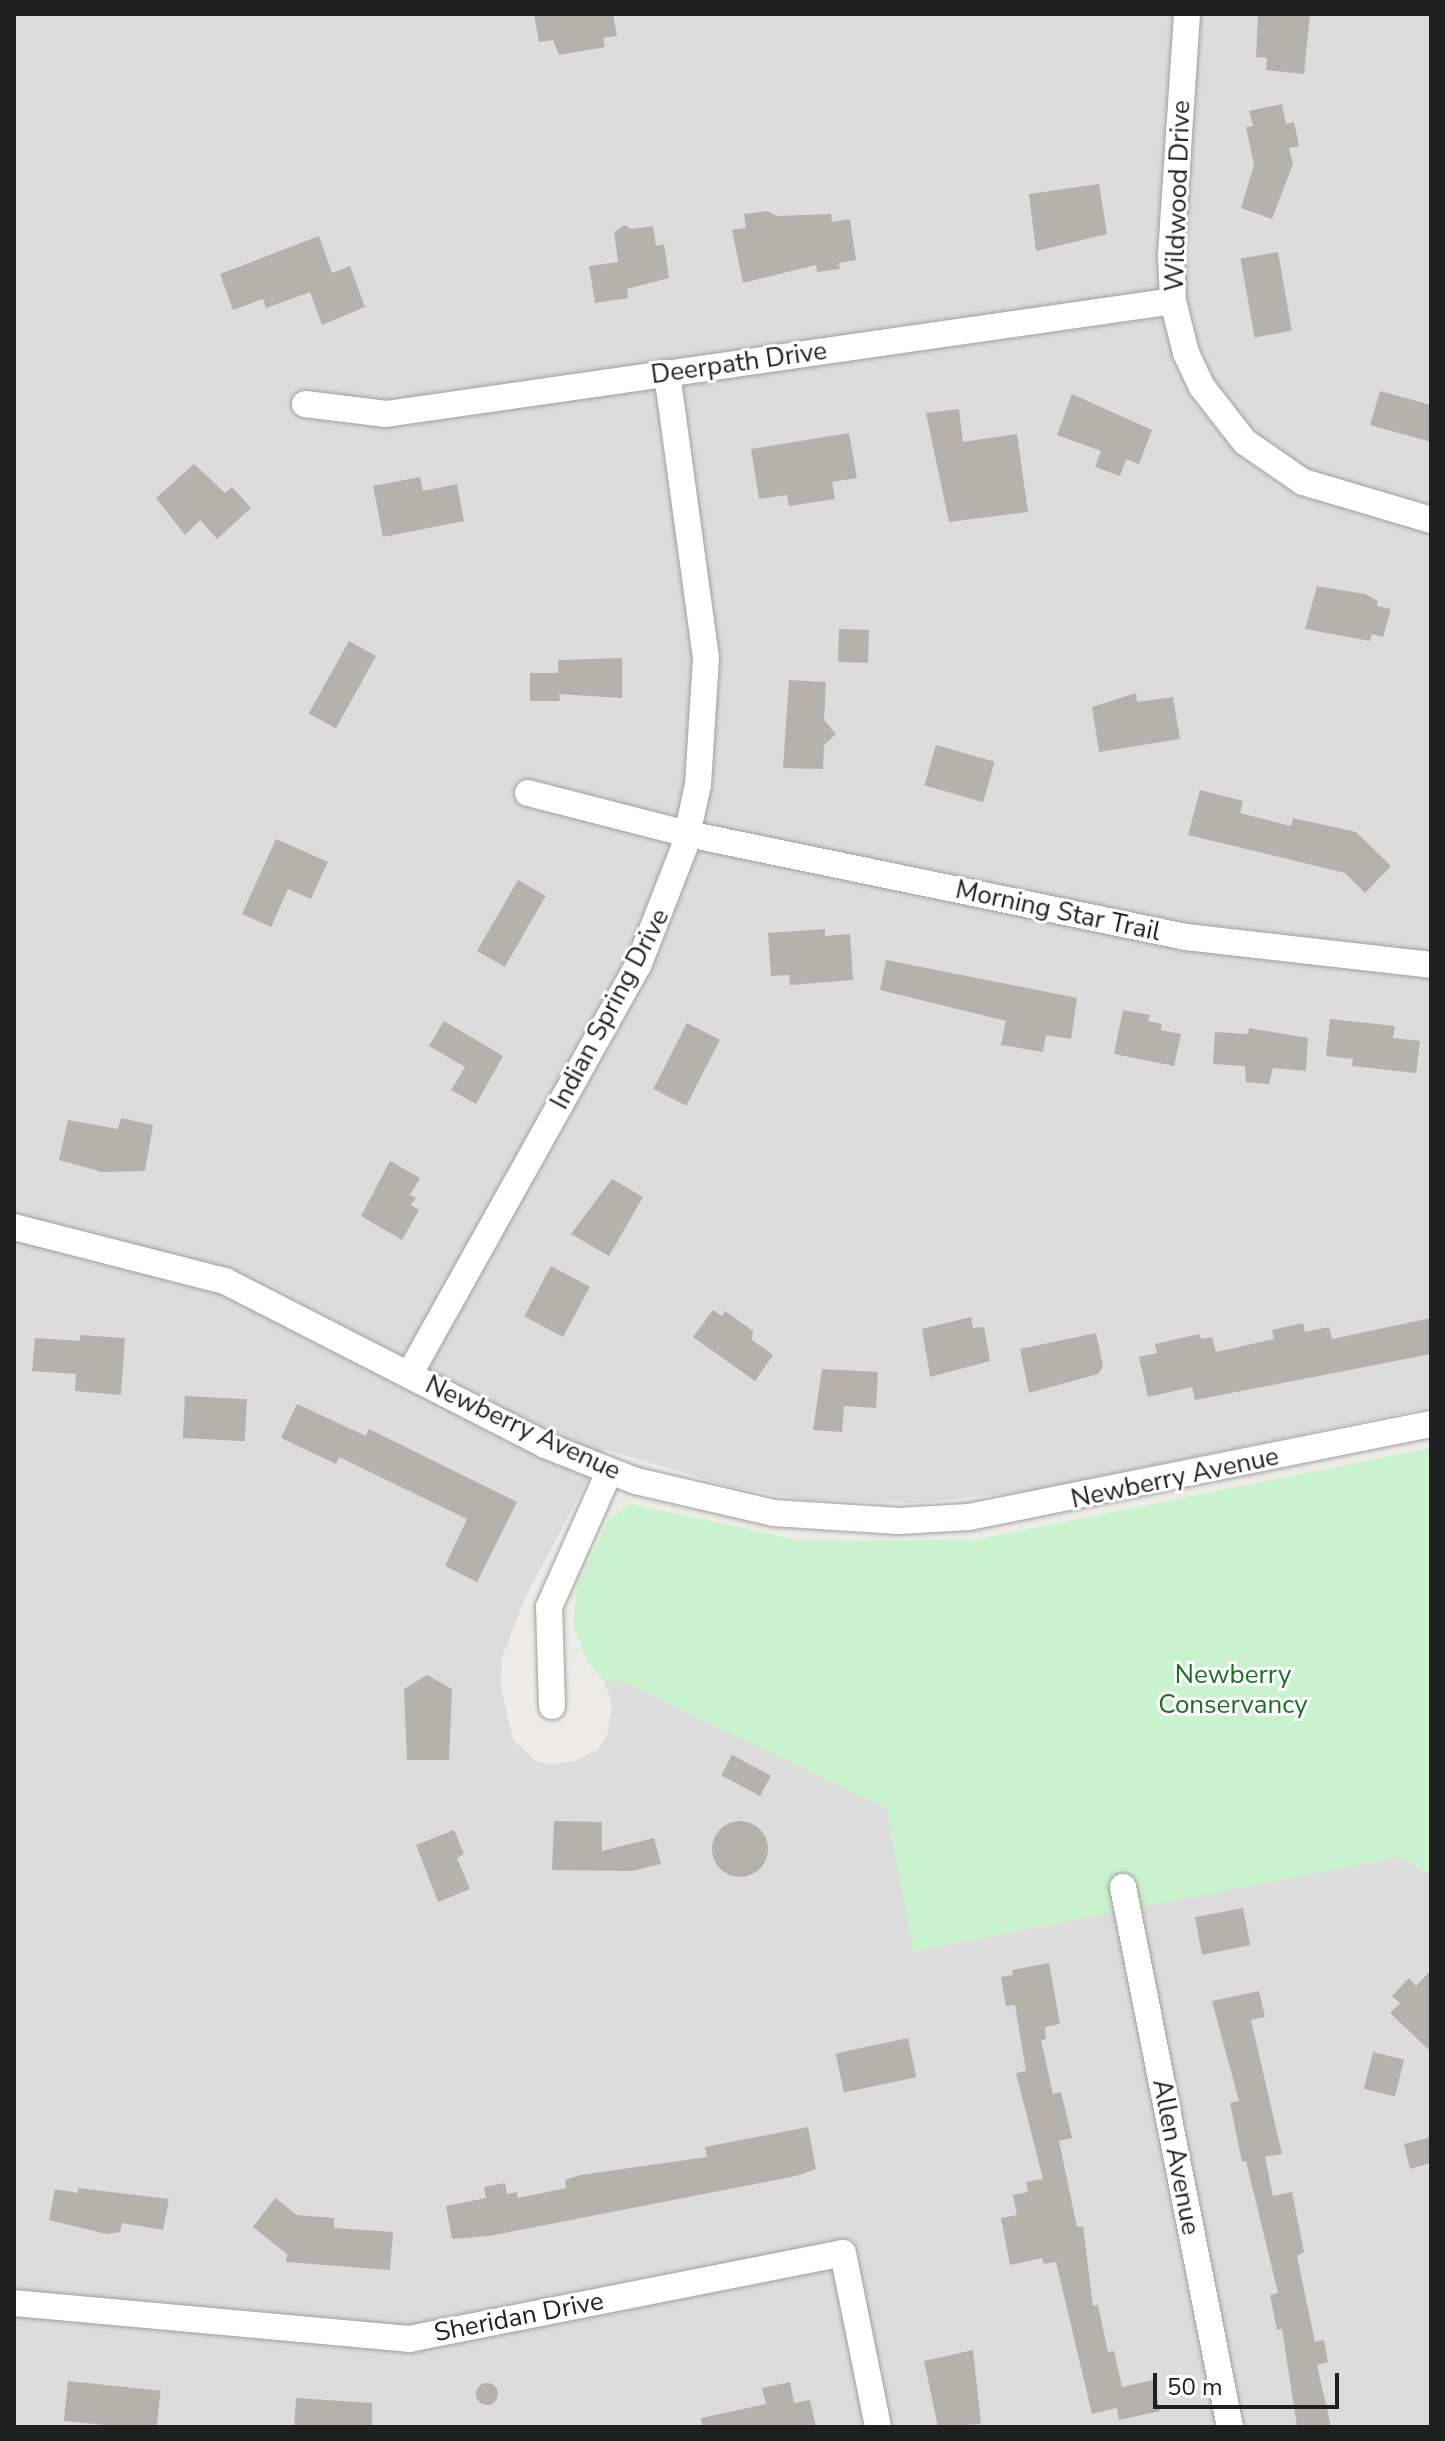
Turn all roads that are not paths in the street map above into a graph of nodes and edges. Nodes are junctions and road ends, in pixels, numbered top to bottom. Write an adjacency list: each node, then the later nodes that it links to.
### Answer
1 (1187, 14): 2 (street, Wildwood Drive)
2 (1173, 301): 3 (street, Deerpath Drive); 5 (street, Wildwood Drive)
3 (667, 373): 4 (street, Deerpath Drive); 7 (street, Indian Spring Drive)
4 (305, 404)
5 (1431, 520)
6 (528, 793): 7 (street, Morning Star Trail)
7 (688, 834): 8 (street, Morning Star Trail); 10 (street, Indian Spring Drive)
8 (1431, 965)
9 (14, 1227): 10 (street, Newberry Avenue)
10 (409, 1375): 12 (street, Newberry Avenue)
11 (1431, 1424): 12 (street, Newberry Avenue)
12 (609, 1472): 13 (street)
13 (552, 1706)
14 (1123, 1887): 17 (street, Allen Avenue)
15 (14, 2303): 16 (street, Sheridan Drive)
16 (878, 2427)
17 (1230, 2427)

